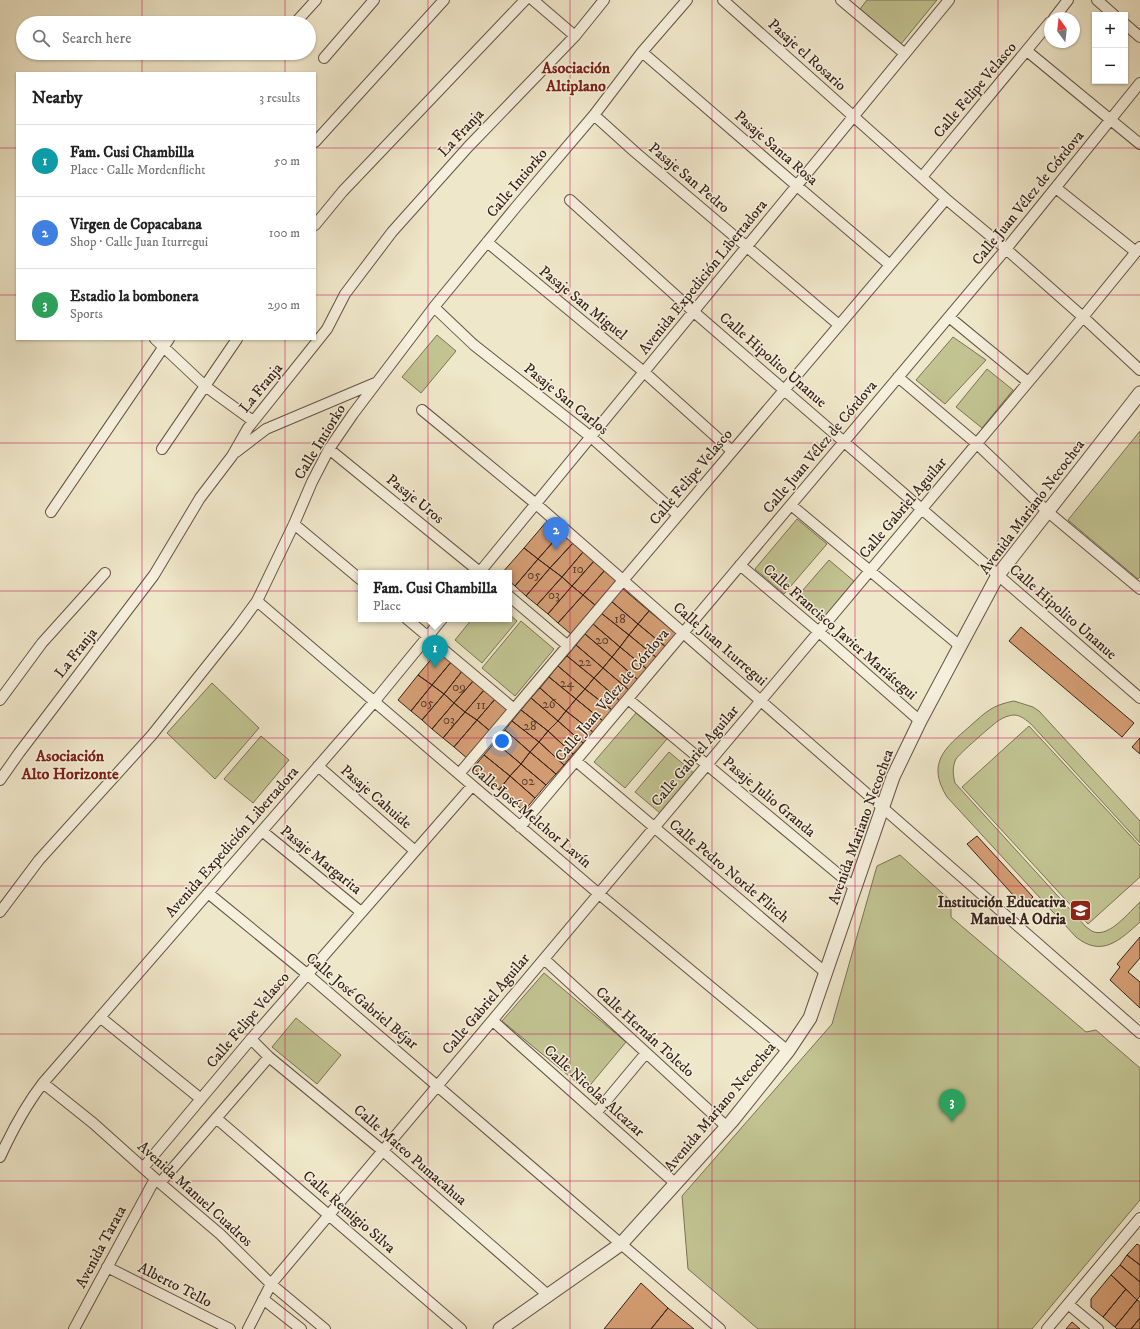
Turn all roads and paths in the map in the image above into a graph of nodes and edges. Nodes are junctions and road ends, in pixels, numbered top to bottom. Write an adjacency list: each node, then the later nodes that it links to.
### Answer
1 (316, 0): 17 (street)
2 (374, 0): 25 (street)
3 (444, 0): 30 (street)
4 (525, 0): 37 (street)
5 (533, 0): 20 (street)
6 (604, 0): 20 (street, La Franja)
7 (687, 0): 23 (street, Calle Intiorko)
8 (723, 0): 28 (street, Pasaje el Rosario)
9 (841, 0): 14 (street)
10 (857, 0): 14 (street)
11 (949, 0): 24 (street, Avenida Expedición Libertadora)
12 (1068, 0): 15 (street)
13 (1097, 0): 16 (street)
14 (850, 8): 24 (street)
15 (1059, 12)
16 (1111, 12)
17 (301, 16)
18 (1128, 27): 21 (street)
19 (1044, 30): 22 (street, Calle Felipe Velasco)
20 (575, 36): 59 (street, La Franja)
21 (1140, 37)
22 (1027, 51): 29 (street); 32 (street, Calle Felipe Velasco)
23 (642, 52): 27 (street, Calle Intiorko); 33 (street, Pasaje Santa Rosa)
24 (904, 54): 28 (street, Avenida Expedición Libertadora)
25 (324, 58)
26 (1140, 83): 29 (street, Calle Juan Vélez de Córdova)
27 (594, 115): 38 (street, Calle Intiorko); 39 (street, Pasaje San Pedro)
28 (854, 116): 32 (street, Pasaje el Rosario); 33 (street, Avenida Expedición Libertadora)
29 (1110, 120): 31 (street); 34 (street, Calle Juan Vélez de Córdova)
30 (316, 141)
31 (1140, 144)
32 (922, 178): 36 (street, Pasaje el Rosario)
33 (797, 186): 39 (street, Avenida Expedición Libertadora); 42 (street, Pasaje Santa Rosa)
34 (1056, 188): 40 (street, Calle Juan Vélez de Córdova); 41 (street)
35 (570, 200): 44 (street, Calle Hipolito Unanue)
36 (946, 200): 40 (street, Pasaje el Rosario); 42 (street, Calle Felipe Velasco)
37 (316, 224)
38 (487, 242): 43 (street, Calle Intiorko); 51 (street, Pasaje San Miguel)
39 (747, 247): 44 (street, Avenida Expedición Libertadora); 47 (street, Pasaje San Pedro)
40 (1006, 249): 45 (street, Calle Juan Vélez de Córdova); 46 (street, Pasaje el Rosario)
41 (1138, 249): 46 (street, Calle Gabriel Aguilar)
42 (890, 265): 47 (street, Calle Felipe Velasco)
43 (434, 307): 53 (street, Calle Intiorko); 60 (street, Pasaje San Carlos)
44 (694, 312): 51 (street, Avenida Expedición Libertadora); 56 (street, Calle Hipolito Unanue)
45 (949, 317): 52 (street, Calle Juan Vélez de Córdova); 54 (street)
46 (1083, 317): 50 (street, Pasaje el Rosario); 54 (street, Calle Gabriel Aguilar)
47 (839, 325): 56 (street, Calle Felipe Velasco)
48 (236, 340): 55 (street)
49 (166, 343): 55 (street); 70 (street)
50 (1140, 370)
51 (644, 372): 60 (street, Avenida Expedición Libertadora); 65 (street, Pasaje San Miguel)
52 (898, 377): 61 (street, Calle Juan Vélez de Córdova); 62 (street)
53 (376, 382): 64 (street, Calle Intiorko); 66 (street)
54 (1028, 382): 62 (street, Calle Gabriel Aguilar)
55 (205, 386): 59 (street); 63 (street)
56 (784, 390): 61 (street, Calle Hipolito Unanue); 65 (street, Calle Felipe Velasco)
57 (1140, 393): 71 (street, Avenida Mariano Necochea)
58 (422, 410): 67 (street, Calle Juan Iturregui)
59 (253, 421): 66 (street, La Franja)
60 (591, 437): 67 (street, Avenida Expedición Libertadora); 72 (street, Pasaje San Carlos)
61 (844, 442): 68 (street, Calle Juan Vélez de Córdova); 69 (street, Calle Hipolito Unanue)
62 (976, 444): 69 (street, Calle Gabriel Aguilar); 71 (street)
63 (162, 449)
64 (329, 449): 73 (street, Calle Intiorko); 75 (street, Pasaje Uros)
65 (732, 451): 72 (street, Calle Felipe Velasco)
66 (232, 456): 103 (street, La Franja)
67 (536, 504): 76 (street, Avenida Expedición Libertadora); 81 (street, Calle Juan Iturregui)
68 (790, 506): 74 (street, Calle Juan Vélez de Córdova); 77 (street)
69 (922, 509): 77 (street, Calle Gabriel Aguilar); 79 (street, Calle Hipolito Unanue)
70 (51, 512)
71 (1048, 512): 79 (street, Avenida Mariano Necochea); 82 (street)
72 (678, 515): 81 (street, Calle Felipe Velasco)
73 (294, 524): 80 (street); 84 (street, Calle Intiorko)
74 (740, 565): 87 (street, Calle Juan Vélez de Córdova); 88 (street, Calle Francisco Javier Mariátegui)
75 (476, 570)
76 (482, 570)
77 (870, 571): 88 (street, Calle Gabriel Aguilar); 91 (street)
78 (105, 573): 94 (street)
79 (998, 575): 91 (street, Avenida Mariano Necochea); 92 (street, Calle Hipolito Unanue)
80 (358, 577)
81 (624, 580): 87 (street, Calle Juan Iturregui); 90 (street, Calle Felipe Velasco)
82 (1140, 589)
83 (512, 599): 90 (street)
84 (257, 601): 96 (street, Calle José Melchor Lavín); 113 (street, Calle Intiorko)
85 (411, 622): 89 (street)
86 (439, 622): 89 (street, Avenida Expedición Libertadora)
87 (684, 632): 93 (street, Calle Juan Vélez de Córdova); 95 (street, Calle Juan Iturregui)
88 (819, 632): 95 (street, Calle Gabriel Aguilar); 98 (street, Calle Francisco Javier Mariátegui)
89 (427, 636): 96 (street, Avenida Expedición Libertadora); 97 (street)
90 (568, 646): 97 (street, Calle Felipe Velasco)
91 (960, 646): 98 (street, Avenida Mariano Necochea)
92 (1140, 698)
93 (628, 699): 99 (street, Calle Juan Vélez de Córdova); 100 (street, Pasaje Julio Granda)
94 (0, 700)
95 (762, 700): 100 (street, Calle Gabriel Aguilar); 105 (street, Calle Juan Iturregui)
96 (374, 702): 101 (street, Avenida Expedición Libertadora); 102 (street, Calle José Melchor Lavín)
97 (514, 709): 102 (street, Calle Felipe Velasco)
98 (920, 721): 105 (street, Avenida Mariano Necochea)
99 (576, 761): 106 (street, Calle Juan Vélez de Córdova); 107 (street, Calle Pedro Norde Flitch)
100 (707, 765): 107 (street, Calle Gabriel Aguilar); 110 (street, Pasaje Julio Granda)
101 (318, 766): 108 (street, Avenida Expedición Libertadora); 109 (street, Pasaje Cahuide)
102 (459, 774): 104 (street, Calle José Melchor Lavín)
103 (0, 780)
104 (472, 786): 106 (street, Calle José Melchor Lavín); 109 (street, Calle Felipe Velasco)
105 (882, 808): 110 (street, Avenida Mariano Necochea); 120 (street, Calle Juan Iturregui)
106 (520, 827): 112 (street, Calle José Melchor Lavín)
107 (655, 828): 112 (street, Calle Gabriel Aguilar); 116 (street, Calle Pedro Norde Flitch)
108 (262, 831): 111 (street, Avenida Expedición Libertadora); 114 (street, Pasaje Margarita)
109 (415, 851): 114 (street, Calle Felipe Velasco)
110 (855, 888): 116 (street, Avenida Mariano Necochea)
111 (208, 893): 117 (street, Calle José Gabriel Béjar); 118 (street, Avenida Expedición Libertadora)
112 (599, 894): 115 (street, Calle Gabriel Aguilar); 122 (street, Calle José Melchor Lavín)
113 (0, 912)
114 (361, 912): 117 (street, Calle Felipe Velasco)
115 (544, 960): 119 (street, Calle Gabriel Aguilar); 123 (street, Calle Hernán Toledo)
116 (826, 973): 122 (street, Avenida Mariano Necochea)
117 (307, 974): 121 (street, Calle Felipe Velasco); 126 (street, Calle José Gabriel Béjar)
118 (100, 1017): 125 (street, Avenida Expedición Libertadora); 127 (street)
119 (493, 1020): 126 (street, Calle Gabriel Aguilar); 128 (street, Calle Nicolas Alcazar)
120 (1140, 1033)
121 (251, 1039): 124 (street, Calle Mateo Pumacahua); 127 (street, Calle Felipe Velasco)
122 (788, 1051): 130 (street, Avenida Mariano Necochea)
123 (646, 1053): 128 (street); 130 (street, Calle Hernán Toledo)
124 (269, 1057): 129 (street); 131 (street, Calle Mateo Pumacahua)
125 (43, 1083): 132 (street, Avenida Expedición Libertadora); 133 (street, Avenida Manuel Cuadros)
126 (438, 1086): 131 (street, Calle Gabriel Aguilar); 138 (street, Calle José Gabriel Béjar)
127 (201, 1099): 133 (street, Calle Felipe Velasco)
128 (596, 1113): 135 (street, Calle Nicolas Alcazar)
129 (216, 1118): 134 (street); 136 (street, Calle Remigio Silva)
130 (727, 1127): 135 (street, Avenida Mariano Necochea)
131 (383, 1151): 136 (street, Calle Gabriel Aguilar); 141 (street, Calle Mateo Pumacahua)
132 (0, 1157)
133 (143, 1168): 134 (street, Avenida Manuel Cuadros)
134 (158, 1181): 139 (street, Avenida Tarata); 140 (street, Avenida Manuel Cuadros)
135 (676, 1184): 138 (street, Avenida Mariano Necochea)
136 (330, 1214): 140 (street, Calle Gabriel Aguilar); 149 (street, Calle Remigio Silva)
137 (1140, 1218): 143 (street)
138 (621, 1244): 141 (street, Avenida Mariano Necochea); 151 (street, Calle José Gabriel Béjar)
139 (107, 1267): 144 (street, Avenida Tarata); 145 (street, Alberto Tello)
140 (271, 1284): 142 (street, Calle Gabriel Aguilar); 148 (street, Avenida Manuel Cuadros)
141 (548, 1296): 150 (street, Avenida Mariano Necochea)
142 (263, 1299): 146 (street, Calle Gabriel Aguilar); 147 (street)
143 (1068, 1304): 152 (street); 153 (street)
144 (74, 1329)
145 (230, 1329)
146 (248, 1329)
147 (301, 1329)
148 (325, 1329)
149 (461, 1329)
150 (500, 1329)
151 (720, 1329)
152 (1047, 1329)
153 (1098, 1329)

